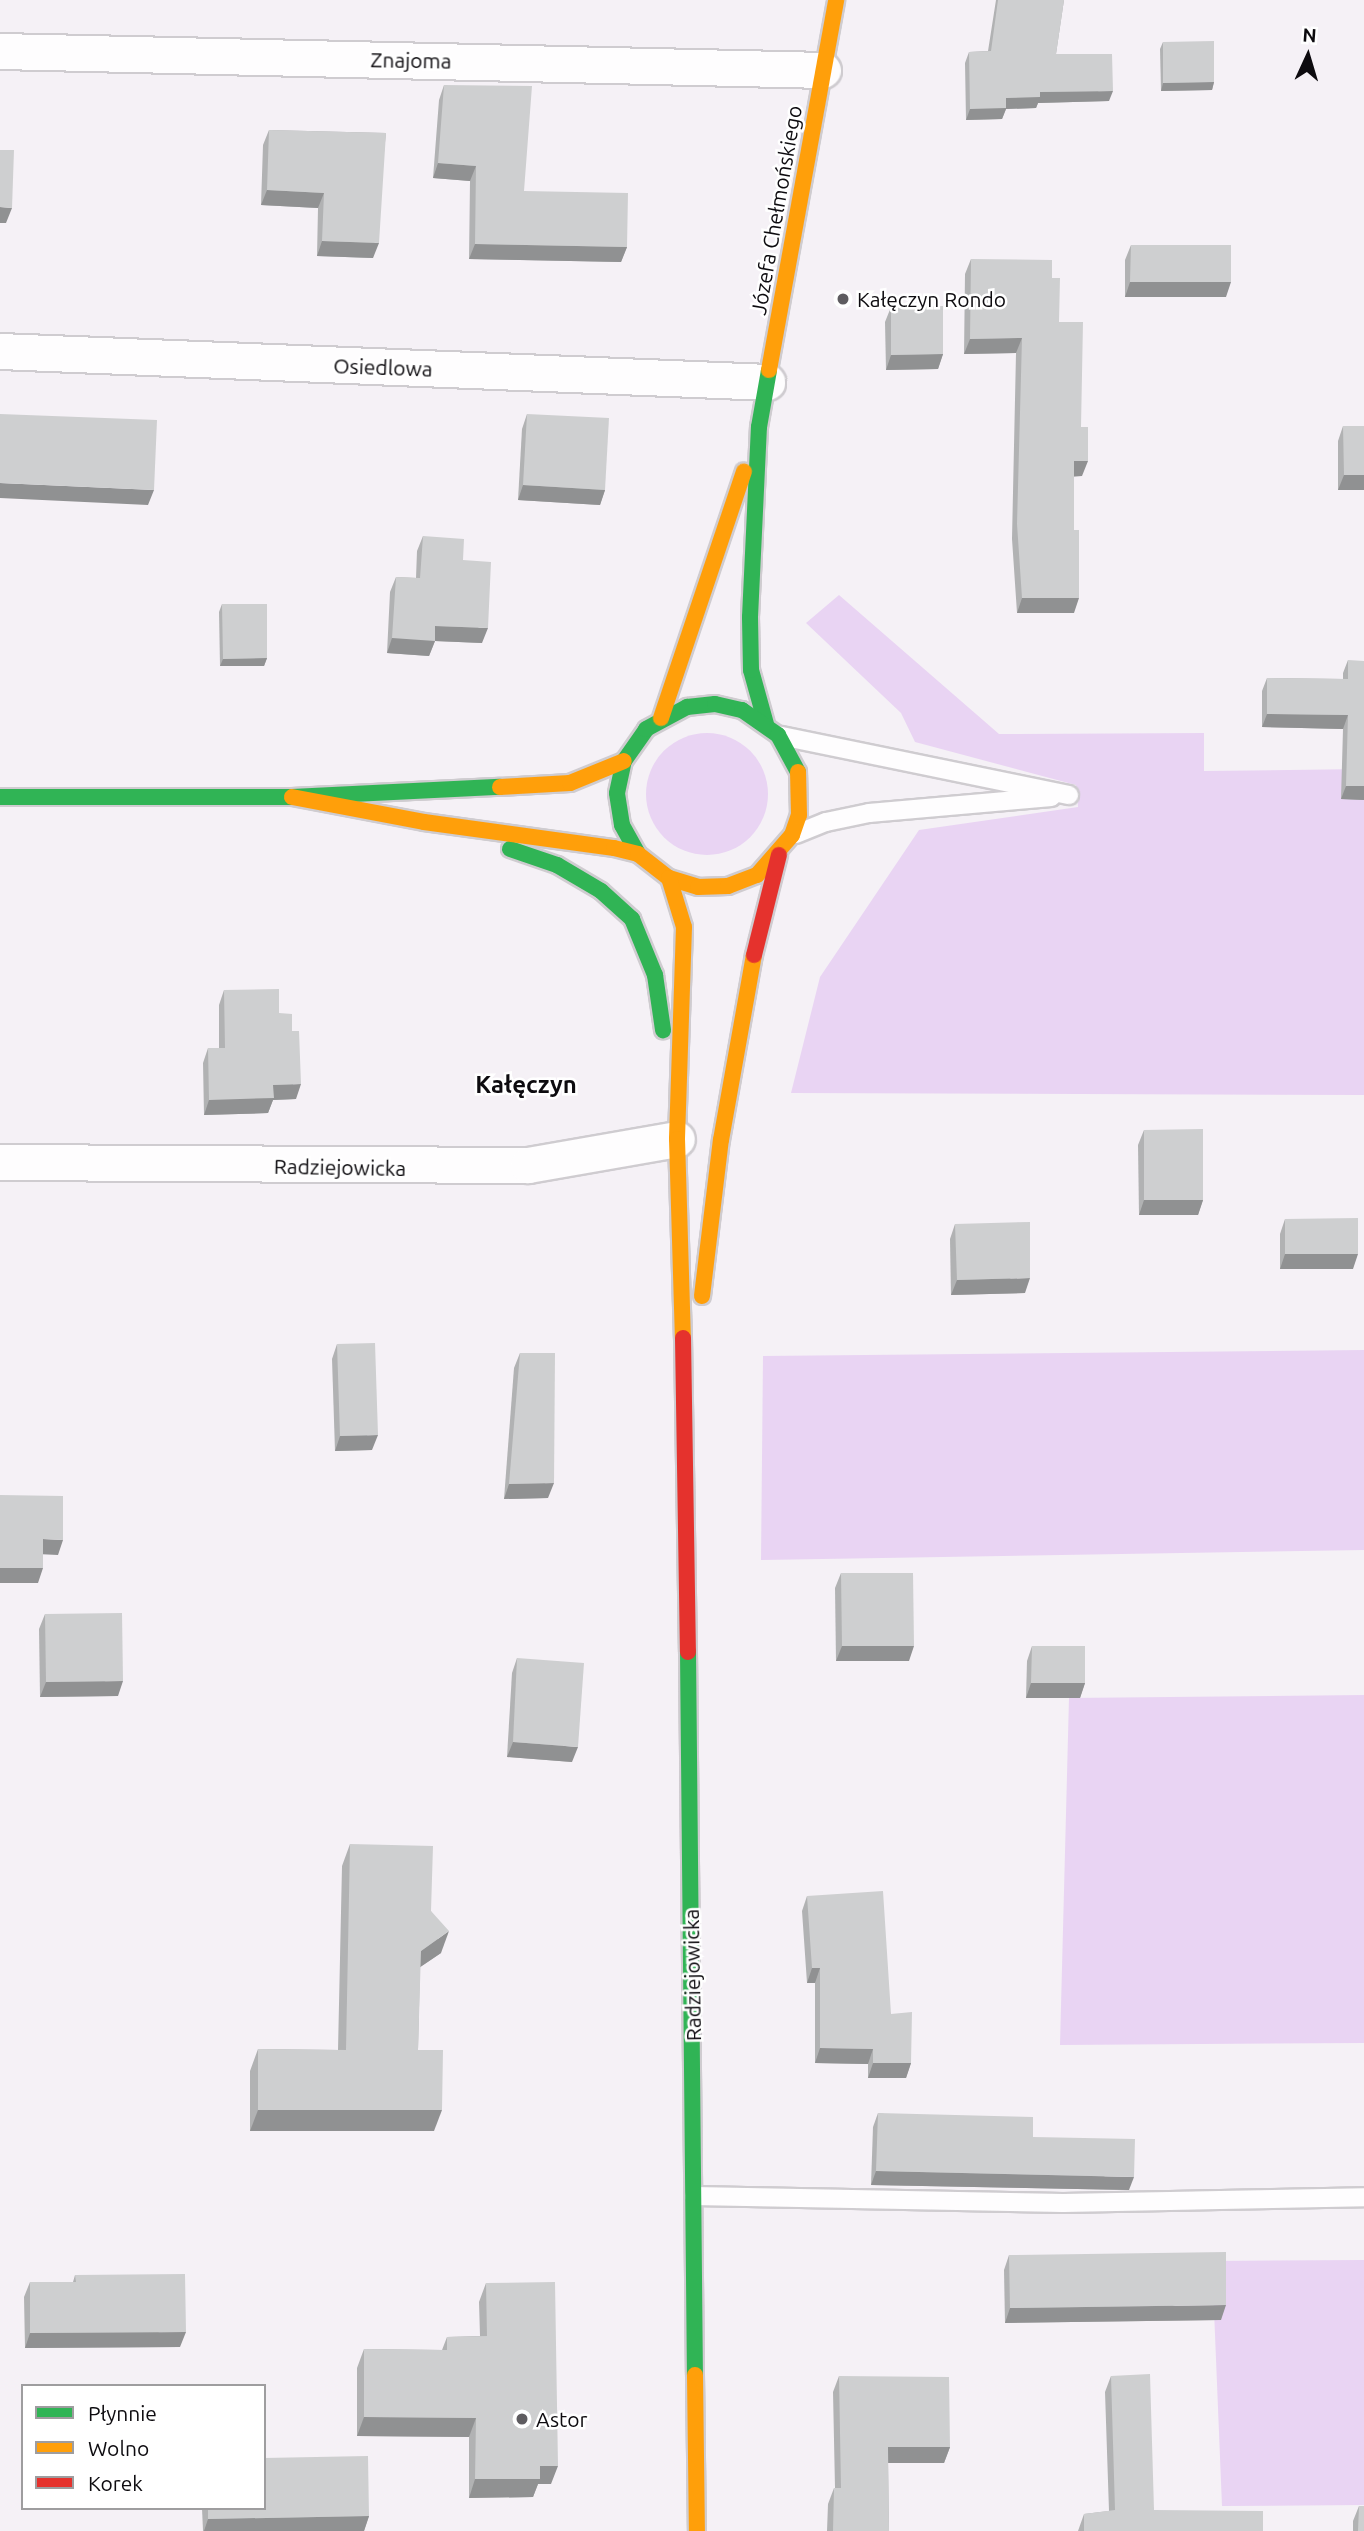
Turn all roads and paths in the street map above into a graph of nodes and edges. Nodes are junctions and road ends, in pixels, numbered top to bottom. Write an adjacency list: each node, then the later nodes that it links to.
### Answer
1 (836, 0): 3 (main road, Józefa Chełmońskiego)
2 (0, 51): 3 (street, Znajoma)
3 (822, 70): 5 (main road, Józefa Chełmońskiego)
4 (0, 351): 5 (street, Osiedlowa)
5 (767, 382): 6 (main road, Józefa Chełmońskiego)
6 (759, 427): 7 (main road, Józefa Chełmońskiego); 8 (main road, Józefa Chełmońskiego)
7 (661, 718): 8 (main road); 9 (main road)
8 (772, 730): 13 (main road); 13 (lane)
9 (624, 761): 11 (main road); 14 (main road)
10 (0, 797): 11 (main road)
11 (292, 797): 12 (main road)
12 (424, 822): 14 (main road); 17 (main road)
13 (792, 835): 15 (main road)
14 (638, 854): 16 (main road)
15 (779, 855): 16 (main road); 19 (main road, Radziejowicka)
16 (669, 878): 17 (main road, Radziejowicka)
17 (677, 1139): 18 (street, Radziejowicka); 19 (main road, Radziejowicka)
18 (0, 1162)
19 (687, 1419): 20 (main road, Radziejowicka)
20 (694, 2196): 21 (lane); 22 (main road, Radziejowicka)
21 (1364, 2197)
22 (697, 2531)

